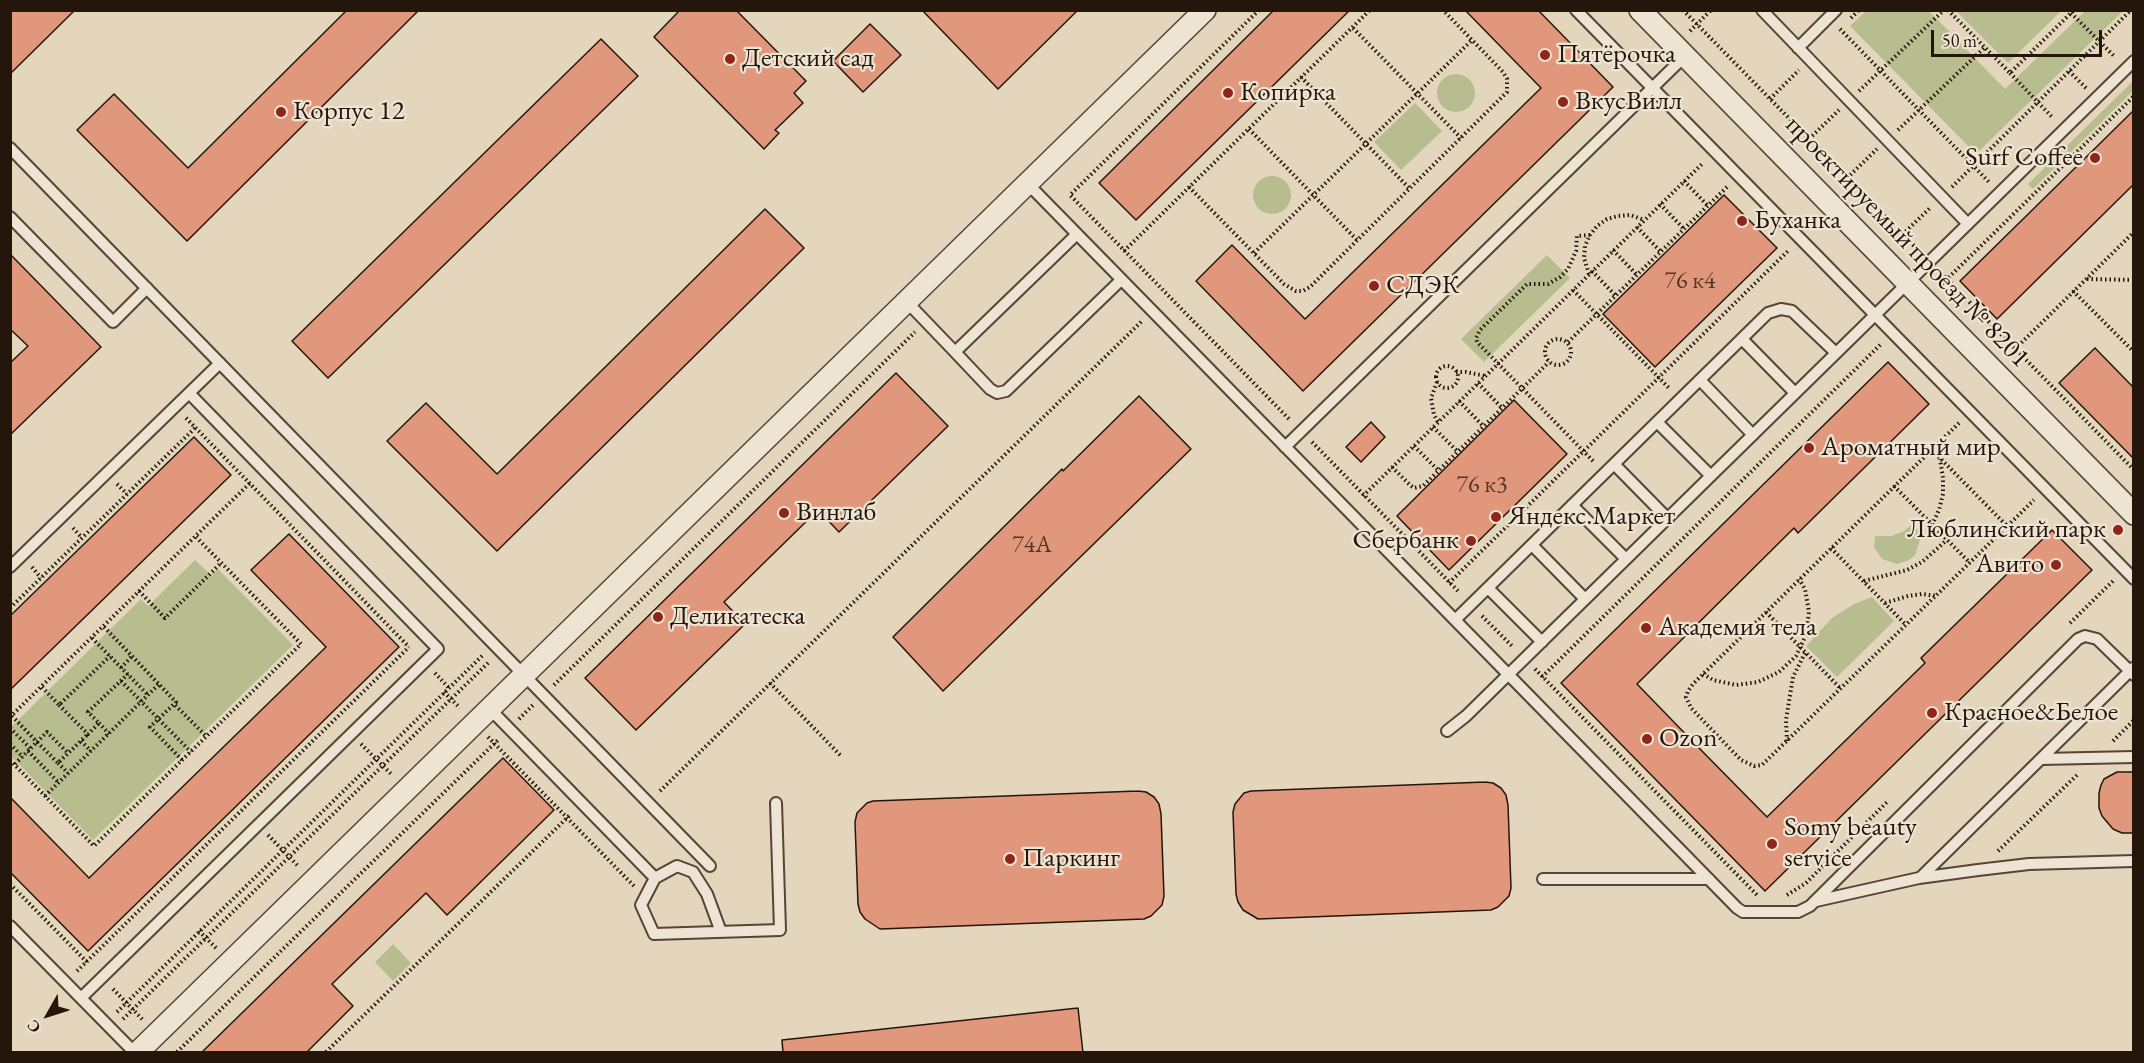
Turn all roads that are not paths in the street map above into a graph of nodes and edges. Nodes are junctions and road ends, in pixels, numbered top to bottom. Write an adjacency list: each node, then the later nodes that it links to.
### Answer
1 (1205, 10): 11 (street)
2 (1576, 10): 9 (lane)
3 (1640, 10): 7 (street, проектируемый проезд № 8201)
4 (1762, 10): 6 (lane)
5 (1832, 14): 6 (lane)
6 (1797, 48): 13 (lane)
7 (1685, 56): 9 (lane); 16 (street, проектируемый проезд № 8201)
8 (2130, 65): 13 (lane)
9 (1652, 88): 19 (lane); 29 (lane)
10 (10, 148): 17 (lane)
11 (1028, 184): 14 (lane); 18 (street)
12 (10, 217): 17 (lane)
13 (1968, 224): 16 (lane)
14 (1076, 234): 15 (lane); 21 (lane)
15 (1121, 280): 21 (lane); 29 (lane)
16 (1908, 283): 19 (lane); 33 (street, проектируемый проезд № 8201)
17 (147, 288): 23 (lane)
18 (907, 302): 21 (lane); 44 (street)
19 (1875, 315): 22 (lane); 38 (lane)
20 (1742, 339): 22 (lane); 24 (lane); 26 (lane)
21 (955, 352)
22 (1836, 353): 26 (lane)
23 (220, 363): 25 (lane); 44 (lane)
24 (1700, 380): 27 (lane); 28 (lane)
25 (189, 393): 37 (lane); 60 (lane)
26 (1795, 393): 28 (lane)
27 (1657, 422): 30 (lane); 31 (lane)
28 (1753, 435): 31 (lane)
29 (1286, 447): 41 (lane)
30 (1614, 464): 32 (lane); 34 (lane)
31 (1711, 476): 34 (lane)
32 (1572, 505): 35 (lane); 36 (lane)
33 (2133, 514)
34 (1668, 519): 36 (lane)
35 (1532, 545): 39 (lane); 40 (lane)
36 (1626, 560): 40 (lane)
37 (10, 567)
38 (2133, 579)
39 (1488, 588): 41 (lane); 42 (lane)
40 (1585, 600): 42 (lane)
41 (1455, 620): 45 (lane)
42 (1542, 642): 45 (lane)
43 (2132, 671): 49 (lane); 57 (lane)
44 (524, 675): 46 (street); 52 (lane)
45 (1508, 675): 47 (lane); 56 (lane)
46 (490, 709): 53 (lane); 61 (street)
47 (1447, 731)
48 (2133, 757): 49 (lane)
49 (2041, 759): 54 (lane)
50 (776, 803): 59 (lane)
51 (2133, 861): 54 (lane)
52 (710, 866)
53 (655, 878): 59 (lane); 59 (lane)
54 (1919, 878): 57 (lane)
55 (1543, 879): 56 (lane)
56 (1709, 879): 57 (lane)
57 (1815, 901)
58 (10, 926): 60 (lane)
59 (721, 932)
60 (81, 998): 61 (lane)
61 (136, 1053)

